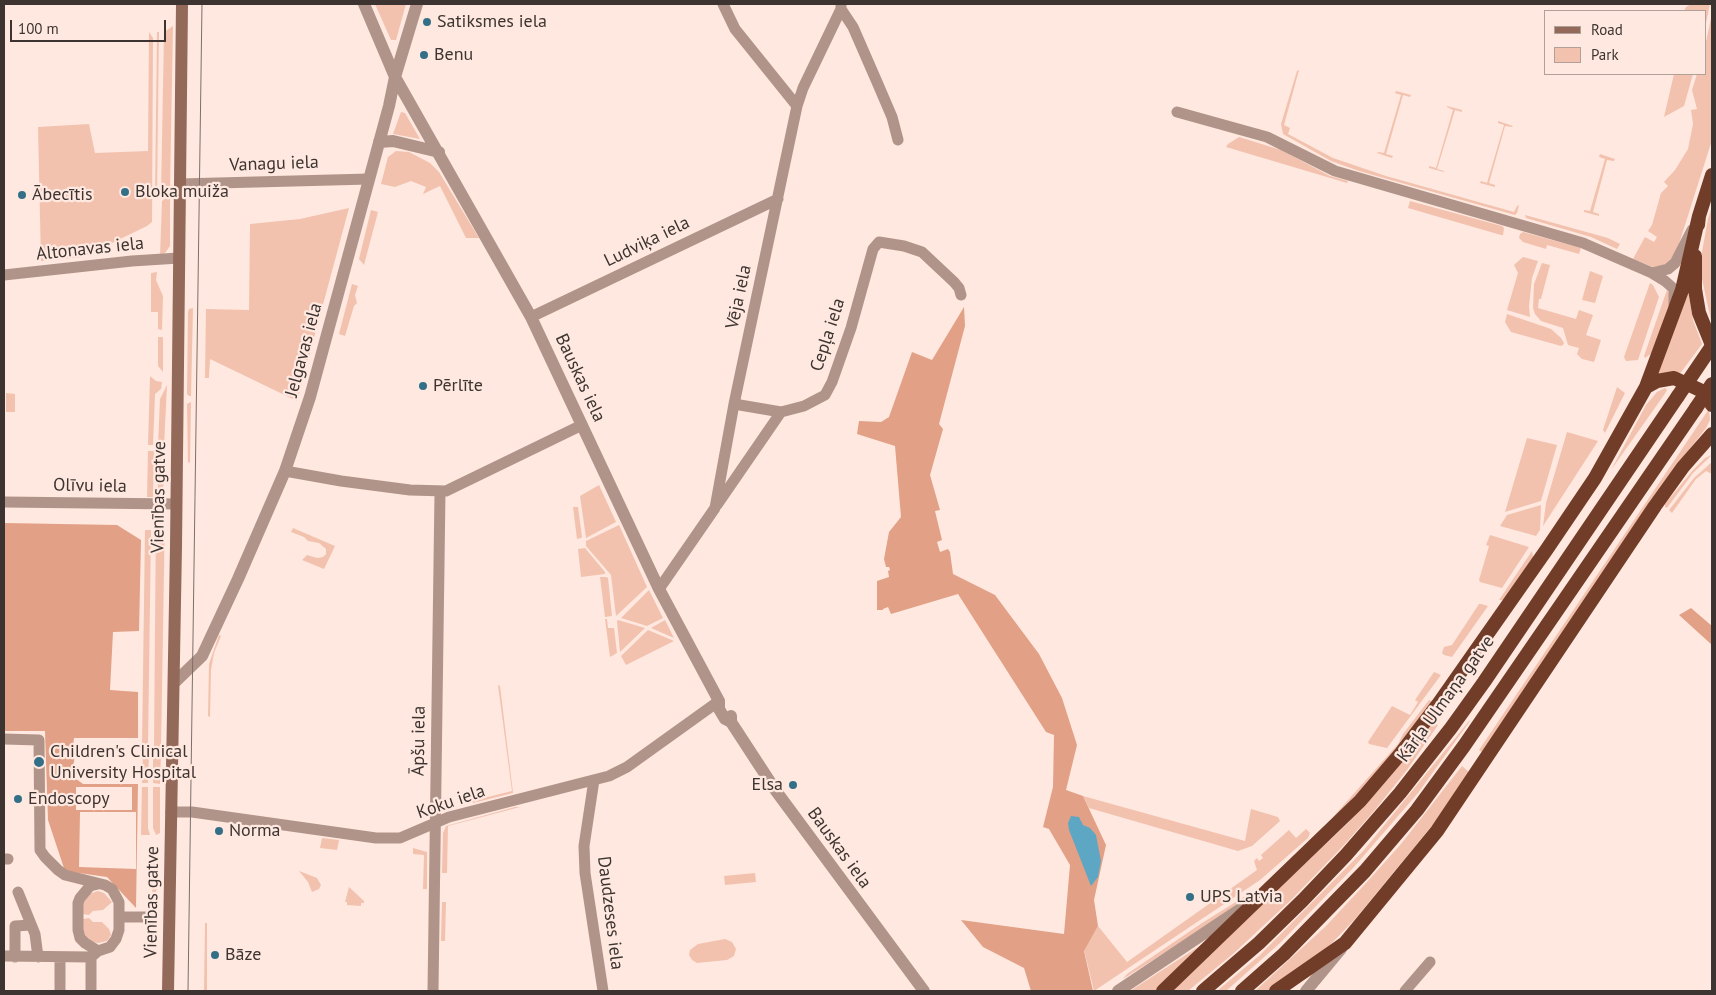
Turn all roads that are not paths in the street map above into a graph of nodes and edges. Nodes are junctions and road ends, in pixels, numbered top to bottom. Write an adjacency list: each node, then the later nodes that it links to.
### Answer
1 (182, 4): 14 (main road, Vienības gatve)
2 (364, 4): 6 (street)
3 (417, 4): 6 (street, Jelgavas iela)
4 (723, 4): 7 (street)
5 (841, 7): 7 (street, Vēja iela); 9 (street)
6 (395, 77): 10 (street, Jelgavas iela); 11 (street, Bauskas iela)
7 (796, 106): 15 (street, Vēja iela)
8 (1177, 112): 18 (street)
9 (898, 140)
10 (379, 142): 11 (street); 13 (street, Jelgavas iela)
11 (439, 152): 22 (street, Bauskas iela)
12 (1712, 175): 16 (highway)
13 (369, 179): 14 (street, Vanagu iela); 31 (street, Jelgavas iela)
14 (180, 184): 17 (main road, Vienības gatve)
15 (778, 199): 22 (street, Ludviķa iela); 26 (street, Vēja iela)
16 (1699, 216): 18 (street); 21 (highway); 23 (highway)
17 (179, 258): 19 (street, Altonavas iela); 34 (main road, Vienības gatve)
18 (1652, 273): 21 (street)
19 (4, 275)
20 (961, 295): 28 (street, Cepļa iela)
21 (1674, 308): 25 (highway)
22 (531, 316): 29 (street, Bauskas iela)
23 (1712, 346): 63 (highway, Kārļa Ulmaņa gatve, bridge)
24 (1712, 384): 64 (highway, bridge)
25 (1646, 388): 27 (highway); 43 (highway)
26 (734, 404): 28 (street, Cepļa iela); 35 (street, Vēja iela)
27 (1712, 405)
28 (780, 412): 35 (street)
29 (582, 425): 32 (street); 36 (street, Bauskas iela)
30 (1712, 433): 49 (highway)
31 (285, 471): 32 (street); 37 (street, Jelgavas iela)
32 (440, 492): 42 (street, Āpšu iela)
33 (4, 502): 34 (street, Olīvu iela)
34 (176, 504): 37 (main road, Vienības gatve)
35 (715, 508): 36 (street, Vēja iela)
36 (659, 589): 38 (street, Bauskas iela)
37 (174, 683): 41 (main road, Vienības gatve)
38 (719, 701): 40 (street, Koku iela); 60 (street, Bauskas iela)
39 (4, 738): 44 (street)
40 (594, 780): 42 (street, Koku iela); 59 (street, Daudzeses iela)
41 (171, 812): 42 (street, Koku iela); 57 (main road, Vienības gatve)
42 (435, 824): 58 (street, Āpšu iela)
43 (1283, 876): 61 (street); 62 (highway)
44 (98, 884): 46 (street); 50 (street)
45 (18, 892): 48 (street)
46 (120, 917): 47 (street); 50 (street)
47 (146, 917)
48 (31, 926): 51 (street); 52 (street)
49 (1345, 944): 65 (highway); 66 (street)
50 (94, 954): 53 (street); 56 (street)
51 (10, 956): 52 (street)
52 (38, 957): 53 (street)
53 (60, 957): 55 (street)
54 (1430, 962): 67 (street)
55 (60, 991)
56 (91, 991)
57 (168, 991)
58 (433, 991)
59 (603, 991)
60 (924, 991)
61 (1118, 991)
62 (1163, 991)
63 (1203, 991)
64 (1242, 991)
65 (1276, 991)
66 (1306, 991)
67 (1406, 991)

